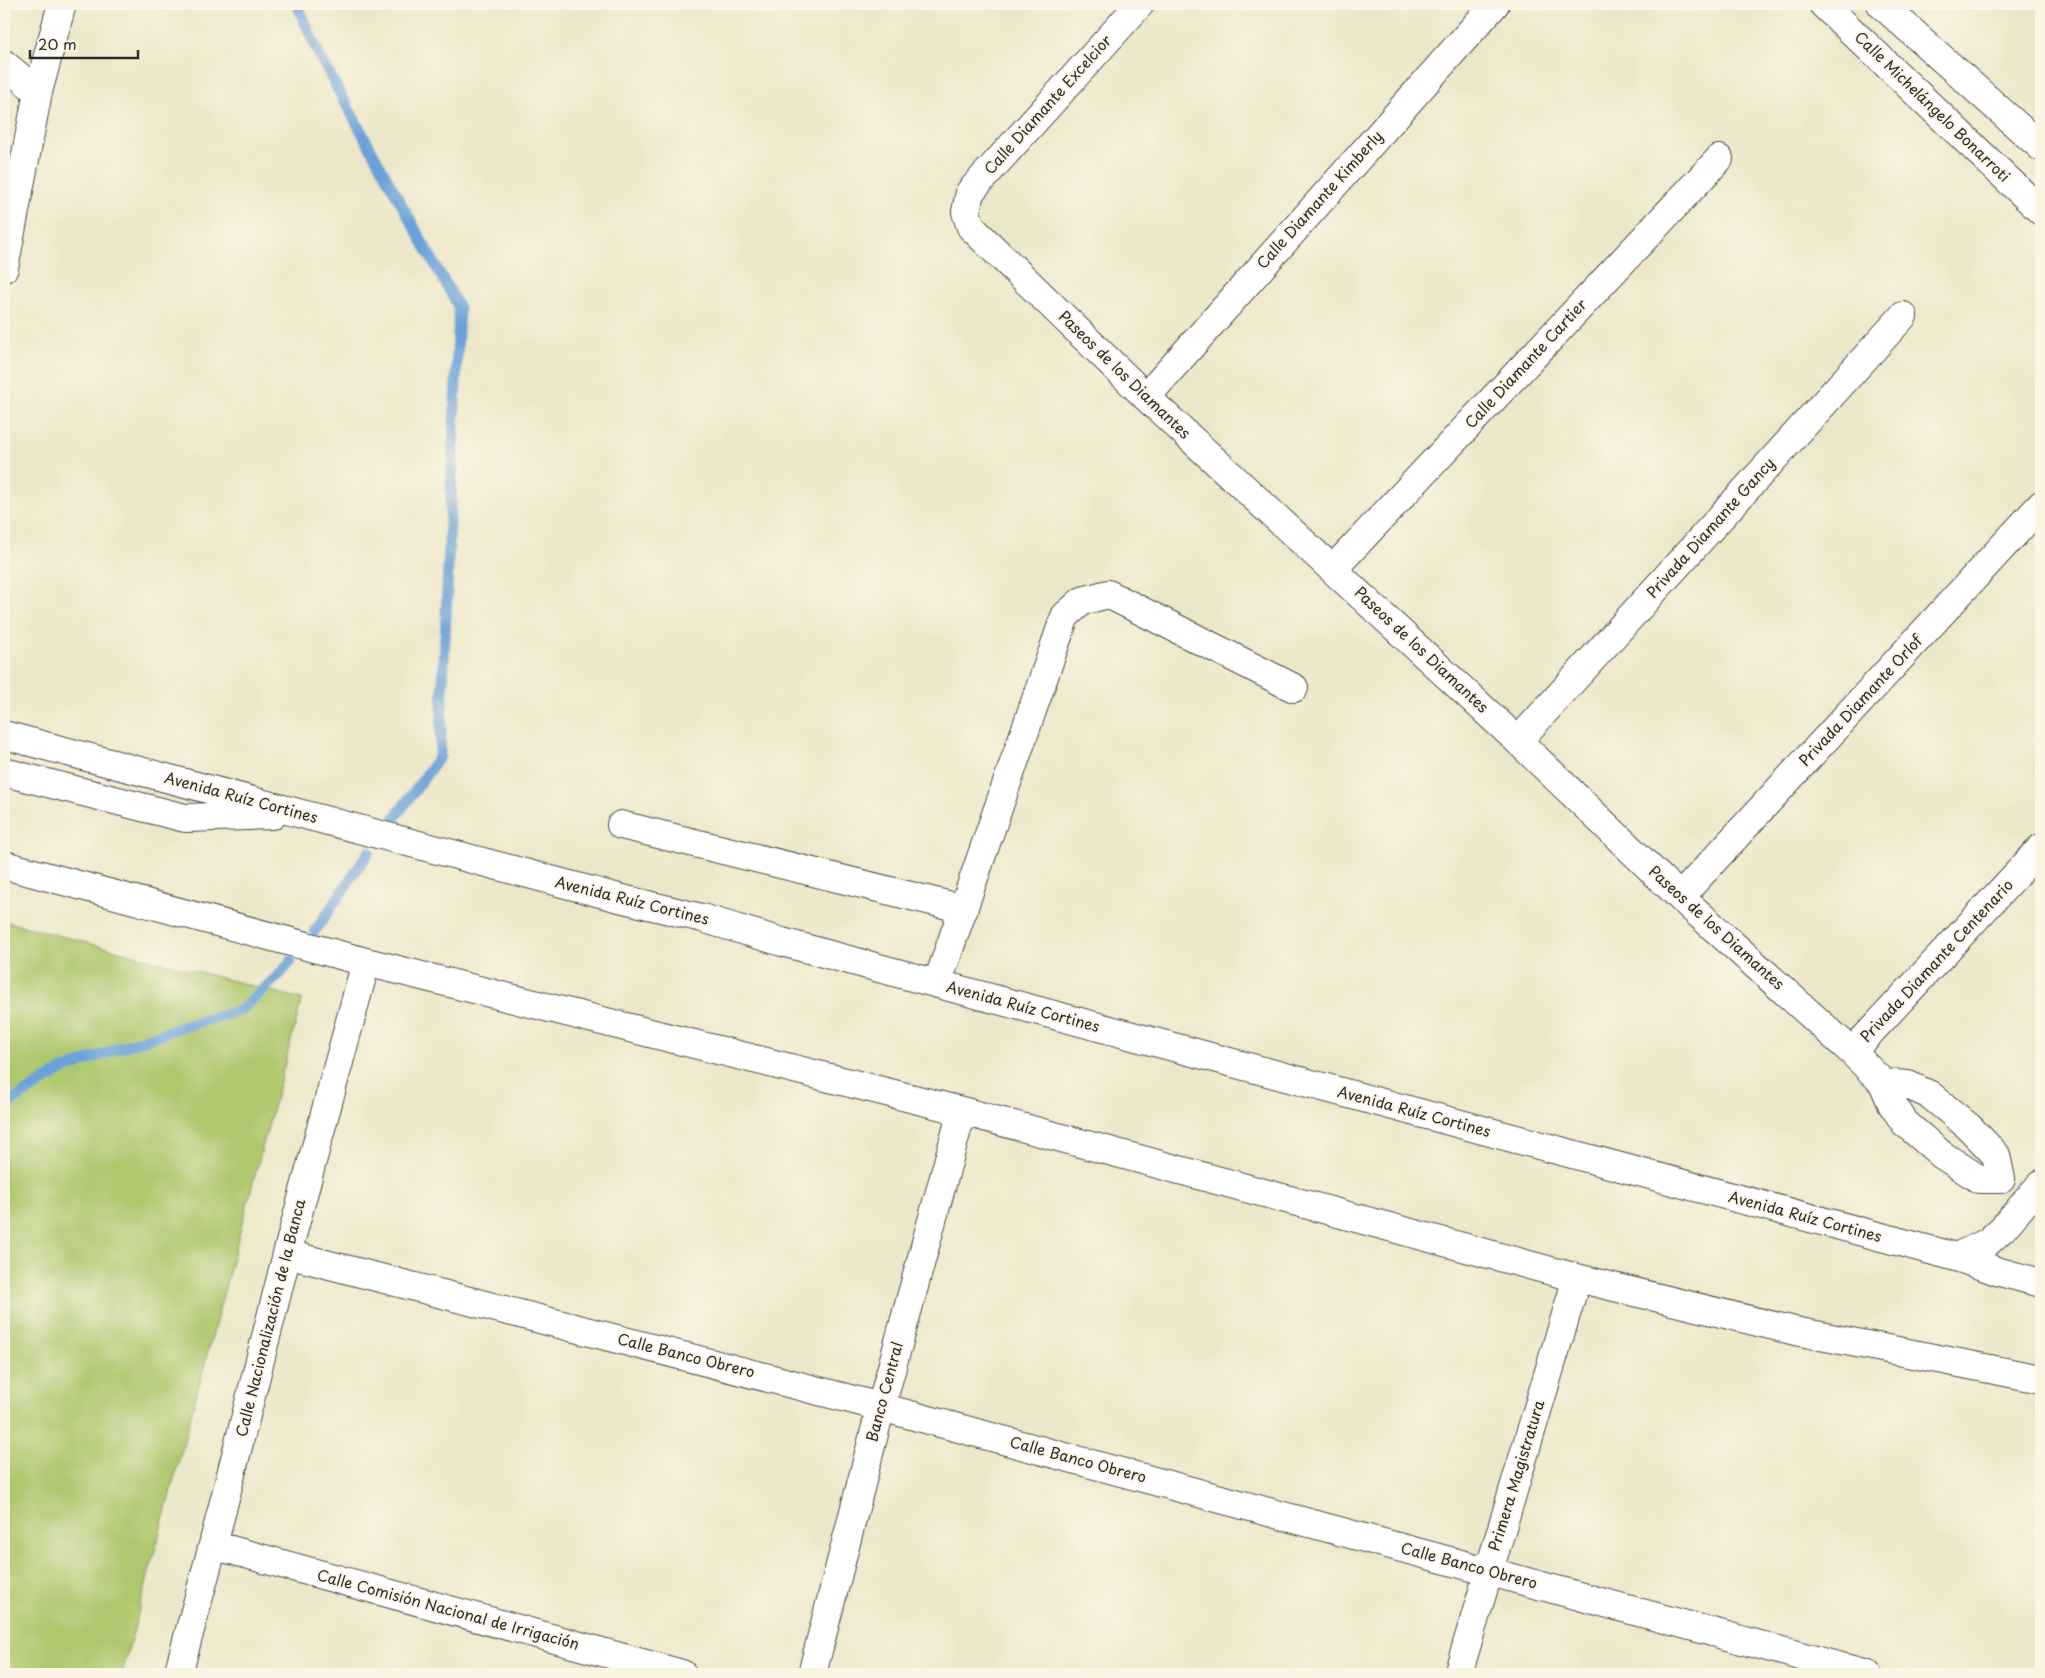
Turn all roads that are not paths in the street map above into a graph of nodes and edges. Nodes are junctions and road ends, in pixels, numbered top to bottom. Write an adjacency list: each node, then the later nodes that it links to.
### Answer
1 (62, 4): 7 (street)
2 (1140, 4): 11 (street, Calle Diamante Excelcior)
3 (1495, 4): 15 (street, Calle Diamante Kimberly)
4 (1881, 4): 8 (street)
5 (1834, 7): 10 (street, Calle Michelángelo Bonarroti)
6 (4, 64): 7 (street)
7 (38, 92): 12 (street)
8 (2041, 147)
9 (1719, 159): 17 (street, Calle Diamante Cartier)
10 (2041, 211)
11 (966, 212): 15 (street, Paseos de los Diamantes)
12 (8, 221): 13 (street)
13 (4, 268)
14 (1903, 316): 20 (street, Privada Diamante Gancy)
15 (1146, 397): 17 (street, Paseos de los Diamantes)
16 (2041, 505): 26 (street, Privada Diamante Orlof)
17 (1333, 569): 20 (street, Paseos de los Diamantes)
18 (1294, 688): 27 (street)
19 (4, 735): 22 (street, Avenida Ruíz Cortines)
20 (1518, 741): 26 (street, Paseos de los Diamantes)
21 (4, 772): 22 (street)
22 (302, 814): 29 (street, Avenida Ruíz Cortines)
23 (621, 825): 27 (street)
24 (2041, 848): 30 (street, Privada Diamante Centenario)
25 (4, 865): 28 (street)
26 (1680, 897): 30 (street, Paseos de los Diamantes)
27 (964, 909): 29 (street)
28 (366, 962): 32 (street); 35 (street, Calle Nacionalización de la Banca)
29 (937, 984): 36 (street, Avenida Ruíz Cortines)
30 (1852, 1052): 31 (street, Paseos de los Diamantes)
31 (1883, 1083): 33 (street, Paseos de los Diamantes); 33 (street)
32 (962, 1110): 37 (street); 40 (street, Banco Central)
33 (2001, 1179): 34 (street)
34 (2037, 1196): 36 (street)
35 (287, 1254): 40 (street, Calle Banco Obrero); 41 (street, Calle Nacionalización de la Banca)
36 (1956, 1257): 38 (street, Avenida Ruíz Cortines)
37 (1578, 1278): 39 (street); 42 (street, Primera Magistratura)
38 (2041, 1283)
39 (2041, 1379)
40 (881, 1406): 42 (street, Calle Banco Obrero); 45 (street, Banco Central)
41 (213, 1545): 43 (street, Calle Nacionalización de la Banca); 44 (street, Calle Comisión Nacional de Irrigación)
42 (1488, 1571): 46 (street, Primera Magistratura); 47 (street, Calle Banco Obrero)
43 (178, 1674)
44 (682, 1674)
45 (812, 1674)
46 (1458, 1674)
47 (1866, 1674)

